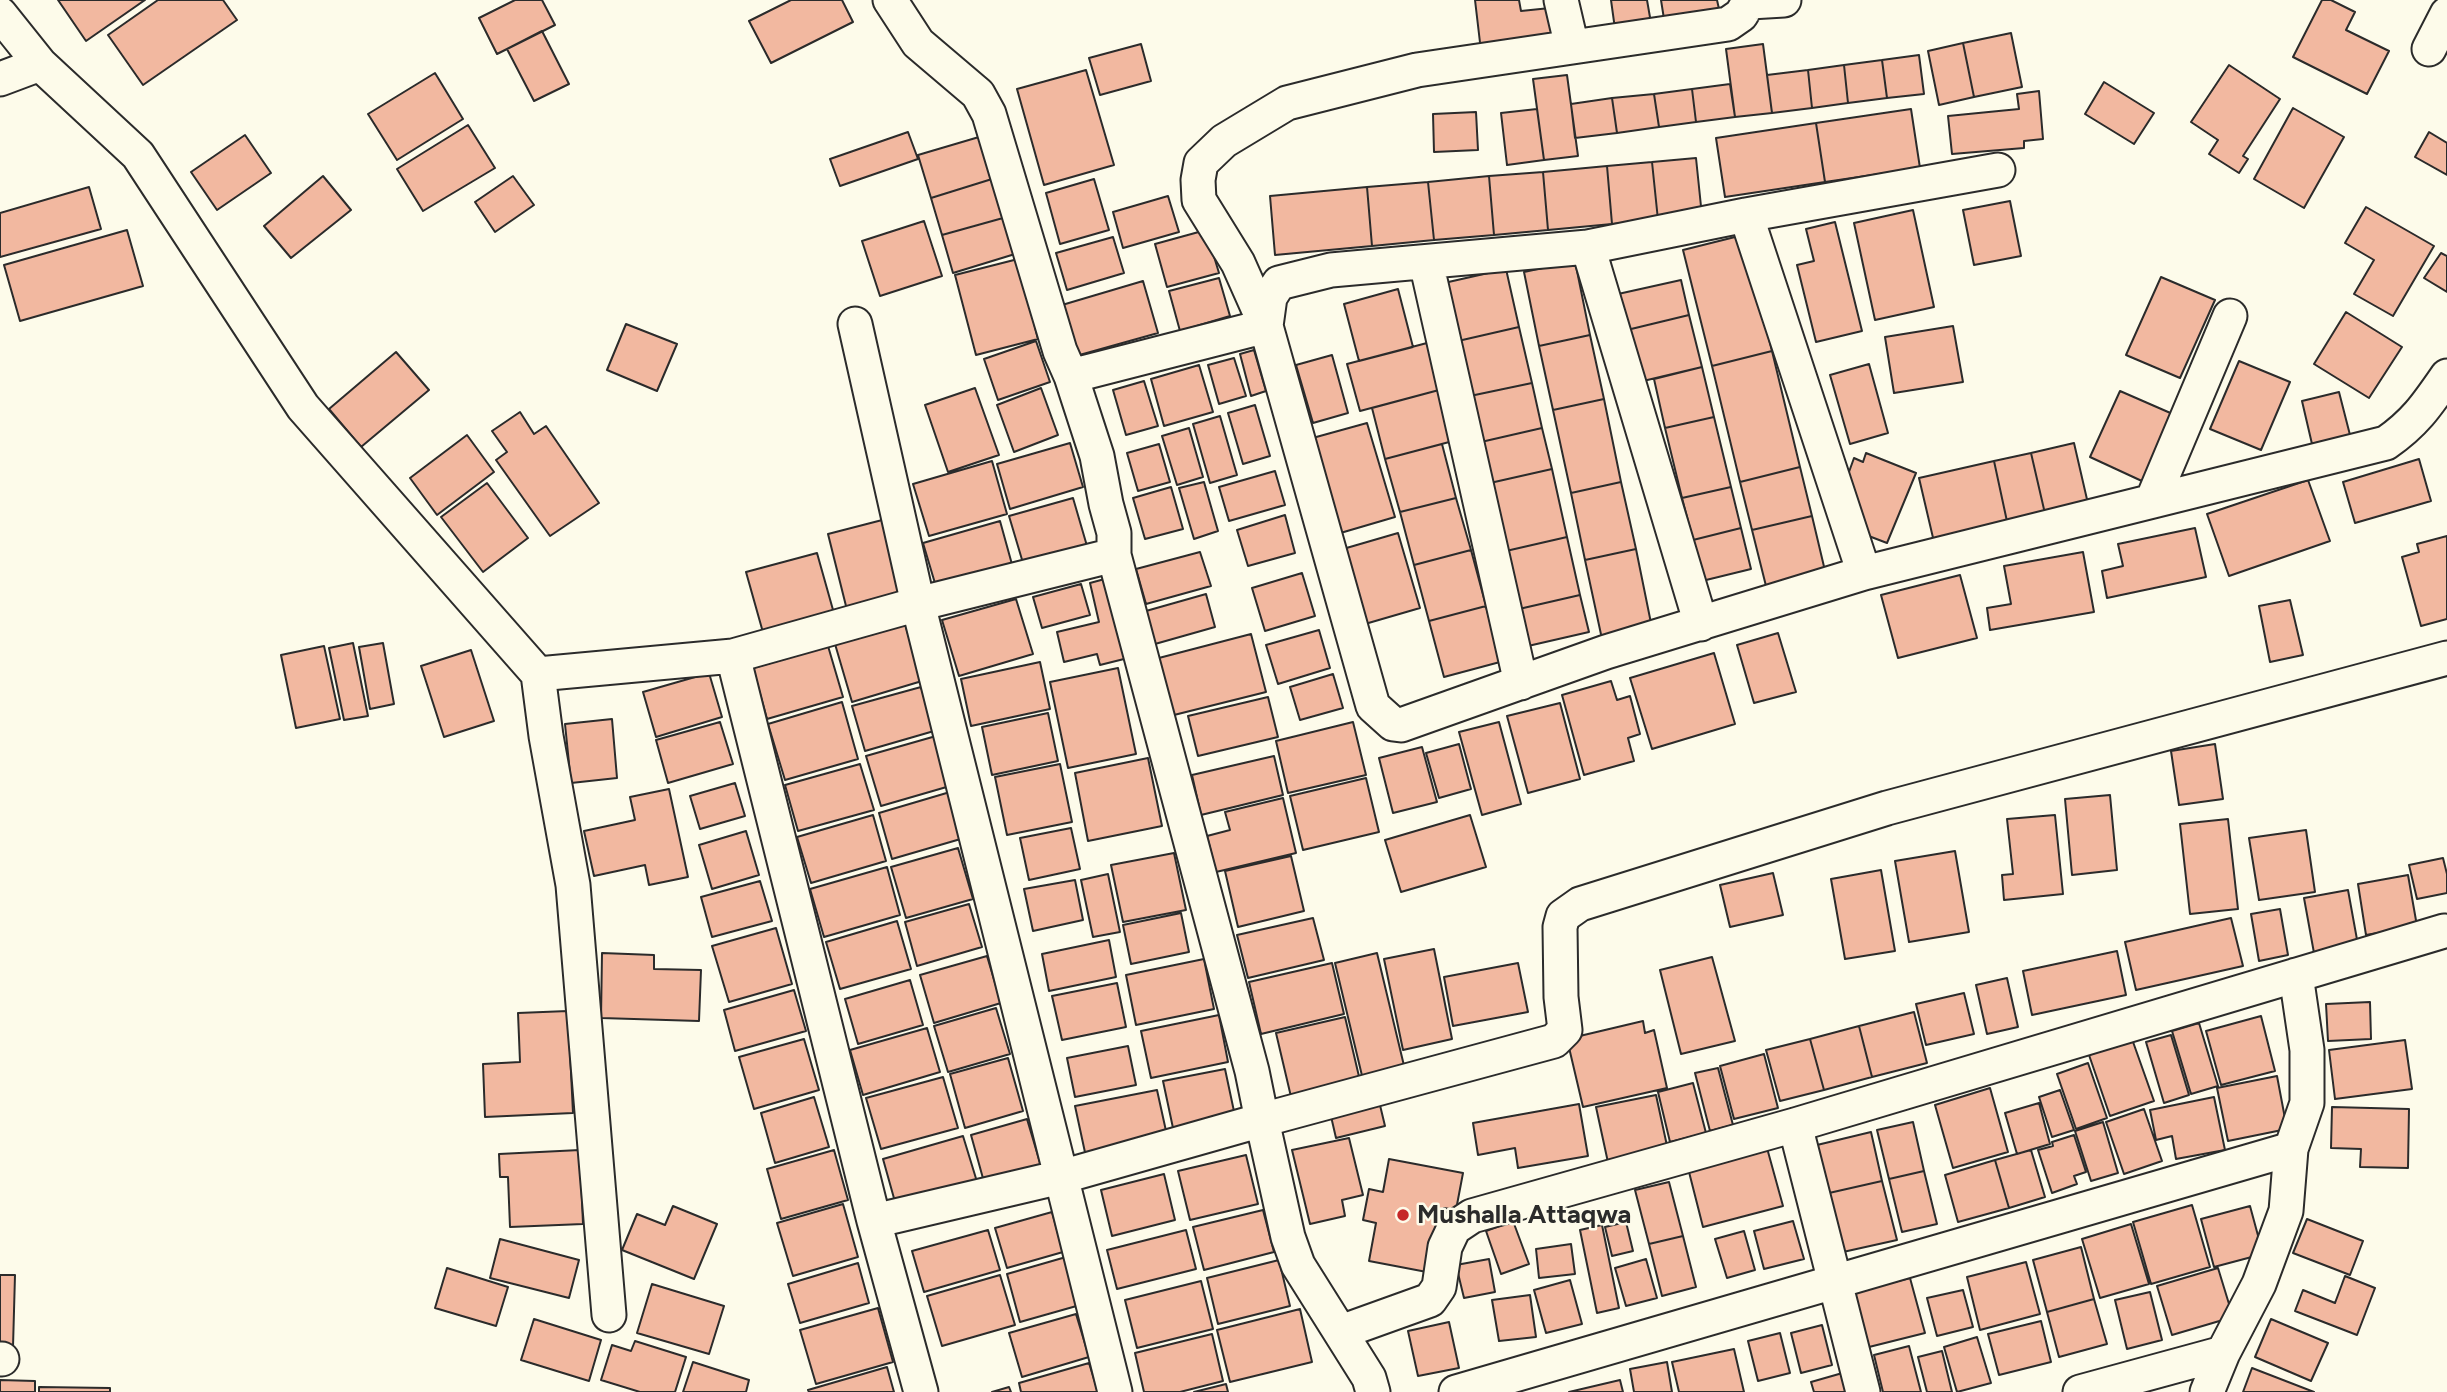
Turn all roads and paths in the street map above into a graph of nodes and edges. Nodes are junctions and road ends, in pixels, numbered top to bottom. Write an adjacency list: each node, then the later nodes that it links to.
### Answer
1 (890, 0): 18 (street)
2 (1561, 0): 7 (street)
3 (1784, 0): 4 (street)
4 (1750, 1): 7 (street)
5 (0, 14): 9 (street)
6 (2447, 15): 8 (street)
7 (1572, 47): 17 (street)
8 (2429, 49)
9 (40, 64): 10 (street); 27 (street)
10 (0, 79)
11 (1998, 170): 12 (street)
12 (1746, 215): 13 (street); 22 (street)
13 (1587, 247): 14 (street); 24 (street)
14 (1426, 262): 17 (street); 28 (street)
15 (2230, 316): 20 (street)
16 (855, 324): 23 (street)
17 (1266, 326): 18 (street); 28 (street)
18 (1072, 376): 21 (street)
19 (2447, 376): 20 (street)
20 (2152, 501): 22 (street)
21 (1114, 555): 23 (street); 31 (street)
22 (1864, 573): 24 (street)
23 (918, 604): 25 (street); 34 (street)
24 (1701, 624): 28 (street)
25 (733, 656): 27 (street); 35 (street)
26 (2447, 657): 31 (street)
27 (538, 674): 37 (street)
28 (1521, 683)
29 (2444, 931): 30 (street)
30 (2296, 975): 32 (street); 33 (street)
31 (1262, 1120): 34 (street); 38 (street)
32 (1795, 1125): 36 (street); 38 (street)
33 (2291, 1149): 36 (street); 39 (street)
34 (1061, 1177): 35 (street); 41 (street)
35 (874, 1221): 40 (street)
36 (1833, 1282): 43 (street); 44 (street)
37 (609, 1315)
38 (1341, 1332): 42 (street)
39 (2223, 1353): 45 (street); 46 (street)
40 (921, 1392)
41 (1115, 1392)
42 (1373, 1392)
43 (1456, 1392)
44 (1863, 1392)
45 (2080, 1392)
46 (2207, 1392)

